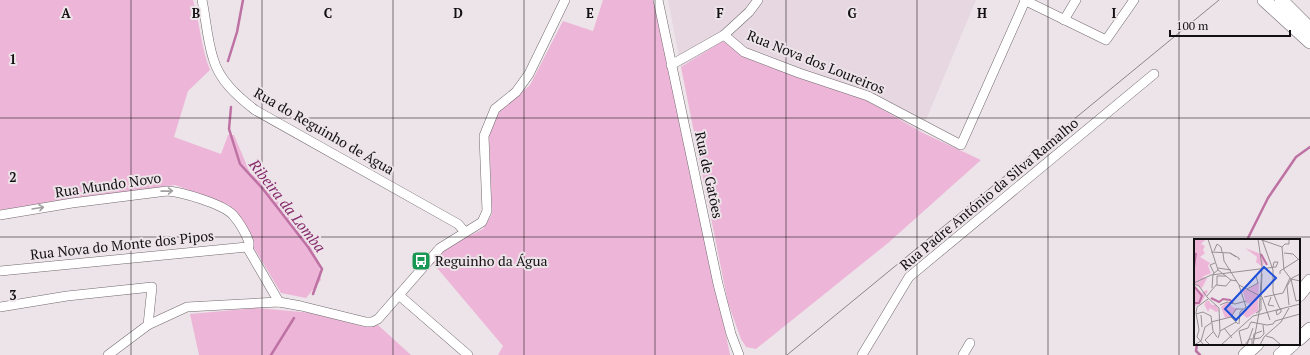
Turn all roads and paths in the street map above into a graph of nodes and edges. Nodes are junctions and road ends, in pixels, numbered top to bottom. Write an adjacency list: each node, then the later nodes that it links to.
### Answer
1 (202, 0): 21 (street, Rua do Reguinho de Água)
2 (565, 0): 21 (street)
3 (658, 0): 18 (street, Rua de Gatões)
4 (758, 0): 15 (street)
5 (1024, 0): 12 (street); 15 (street, Rua Nova dos Loureiros)
6 (1076, 0): 12 (street)
7 (1134, 0): 12 (street)
8 (1264, 0): 13 (highway)
9 (1281, 0): 14 (highway)
10 (1287, 0): 11 (highway)
11 (1310, 19)
12 (1064, 20)
13 (1288, 22): 16 (highway); 17 (highway)
14 (1310, 29)
15 (724, 35): 18 (street)
16 (1310, 42)
17 (1310, 49)
18 (672, 65): 39 (street, Rua de Gatões)
19 (1154, 74): 40 (street, Rua Padre António da Silva Ramalho)
20 (0, 215): 22 (street, Rua Mundo Novo, one-way to 22)
21 (465, 232): 27 (street)
22 (247, 247): 23 (street, Rua Nova do Monte dos Pipos); 28 (street, Rua Mundo Novo)
23 (0, 271)
24 (1310, 281): 26 (highway)
25 (1310, 292): 29 (highway)
26 (1300, 294)
27 (400, 296): 28 (street); 38 (street)
28 (279, 302): 31 (street)
29 (1300, 302)
30 (0, 308): 31 (street)
31 (148, 325): 37 (street)
32 (1310, 329): 33 (highway)
33 (1300, 338)
34 (970, 343): 41 (street)
35 (1256, 345): 42 (highway)
36 (1292, 345): 43 (highway)
37 (108, 355)
38 (468, 355)
39 (739, 355)
40 (862, 355)
41 (963, 355)
42 (1245, 355)
43 (1280, 355)

